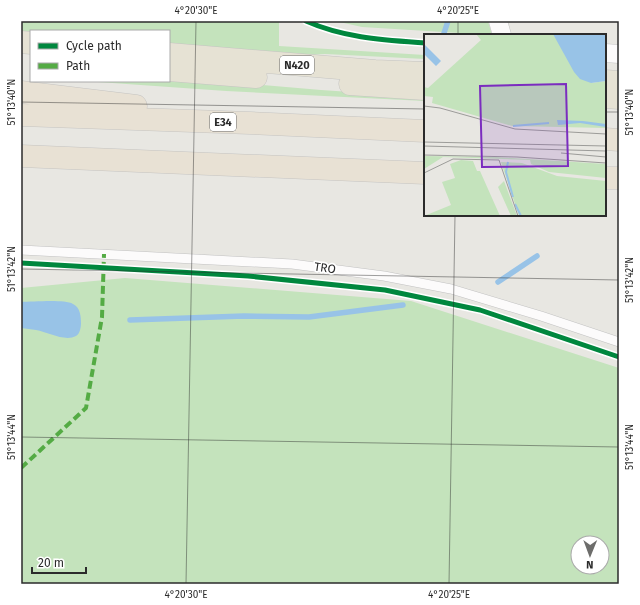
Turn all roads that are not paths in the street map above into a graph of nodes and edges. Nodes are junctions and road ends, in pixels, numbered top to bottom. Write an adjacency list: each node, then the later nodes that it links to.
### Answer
1 (498, 21): 2 (street)
2 (502, 34)
3 (606, 53): 5 (street)
4 (170, 54): 7 (highway, N420)
5 (619, 54)
6 (170, 70): 10 (highway, N420)
7 (424, 73)
8 (606, 81): 9 (highway)
9 (619, 82)
10 (424, 89)
11 (21, 92): 15 (highway)
12 (606, 98): 13 (highway)
13 (619, 98)
14 (21, 115): 15 (highway, E34)
15 (250, 123): 16 (highway, E34)
16 (424, 131)
17 (606, 139): 18 (highway)
18 (619, 140)
19 (21, 156): 20 (highway)
20 (424, 173)
21 (606, 178): 22 (highway)
22 (619, 178)
23 (21, 250): 24 (lane, TRO)
24 (619, 342)

